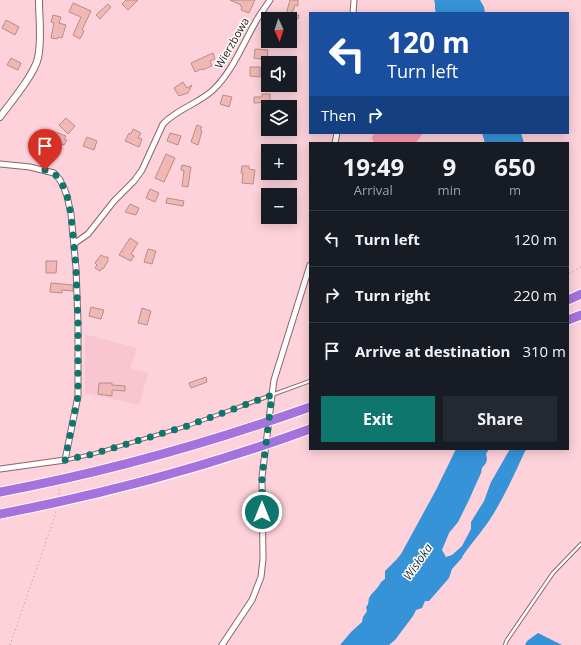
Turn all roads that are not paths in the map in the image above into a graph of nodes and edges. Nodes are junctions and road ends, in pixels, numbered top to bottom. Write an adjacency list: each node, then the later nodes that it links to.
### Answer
1 (39, 0): 5 (street)
2 (270, 0): 7 (street, Wierzbowa)
3 (354, 0): 4 (street)
4 (353, 12)
5 (0, 117)
6 (0, 164): 7 (street)
7 (74, 243): 17 (street)
8 (309, 268): 14 (street)
9 (581, 294): 10 (highway)
10 (569, 300)
11 (581, 315): 12 (highway)
12 (569, 320)
13 (309, 381): 14 (lane)
14 (272, 395): 17 (lane); 22 (street)
15 (309, 407): 19 (highway, bridge)
16 (309, 430): 20 (highway, bridge)
17 (65, 460): 18 (street)
18 (0, 469)
19 (0, 492)
20 (0, 514)
21 (581, 544): 23 (lane)
22 (222, 645)
23 (505, 645)

